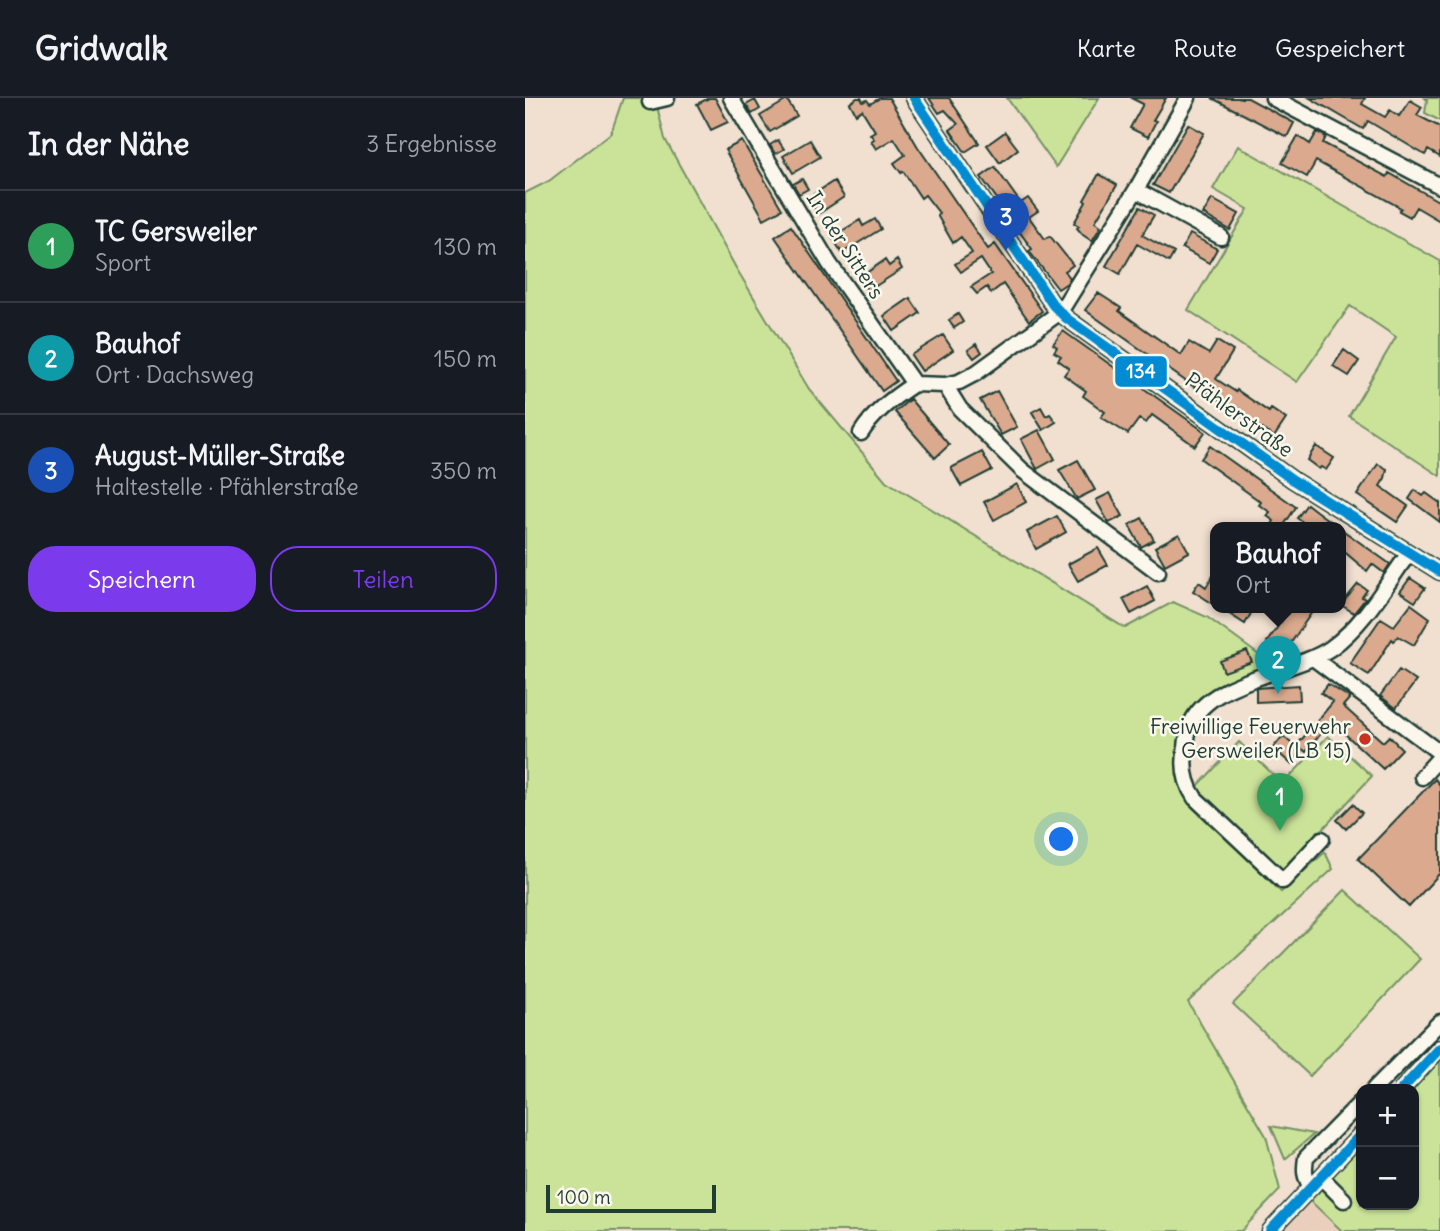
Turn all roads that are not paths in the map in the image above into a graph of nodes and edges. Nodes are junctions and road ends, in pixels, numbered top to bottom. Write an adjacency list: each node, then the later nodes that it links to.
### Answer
1 (667, 98): 6 (street)
2 (731, 98): 11 (street, In der Sitters)
3 (913, 98): 10 (street, Pfählerstraße)
4 (1188, 98): 8 (street)
5 (1273, 98): 7 (street)
6 (650, 102)
7 (1440, 186)
8 (1136, 190): 9 (street); 10 (street)
9 (1221, 237)
10 (1060, 312): 12 (street); 14 (street, Pfählerstraße)
11 (914, 384): 12 (street); 13 (street)
12 (945, 385): 15 (street)
13 (861, 433)
14 (1409, 553): 16 (street, Pfählerstraße); 17 (street)
15 (1158, 572)
16 (1440, 572)
17 (1313, 658): 18 (street); 20 (street)
18 (1440, 755): 19 (street)
19 (1422, 777)
20 (1322, 839)
21 (1440, 1022): 23 (street)
22 (1440, 1048): 24 (street)
23 (1379, 1084)
24 (1407, 1084)
25 (1356, 1107): 27 (street)
26 (1356, 1138): 27 (street)
27 (1316, 1182): 28 (street); 29 (street)
28 (1344, 1200)
29 (1270, 1231)

